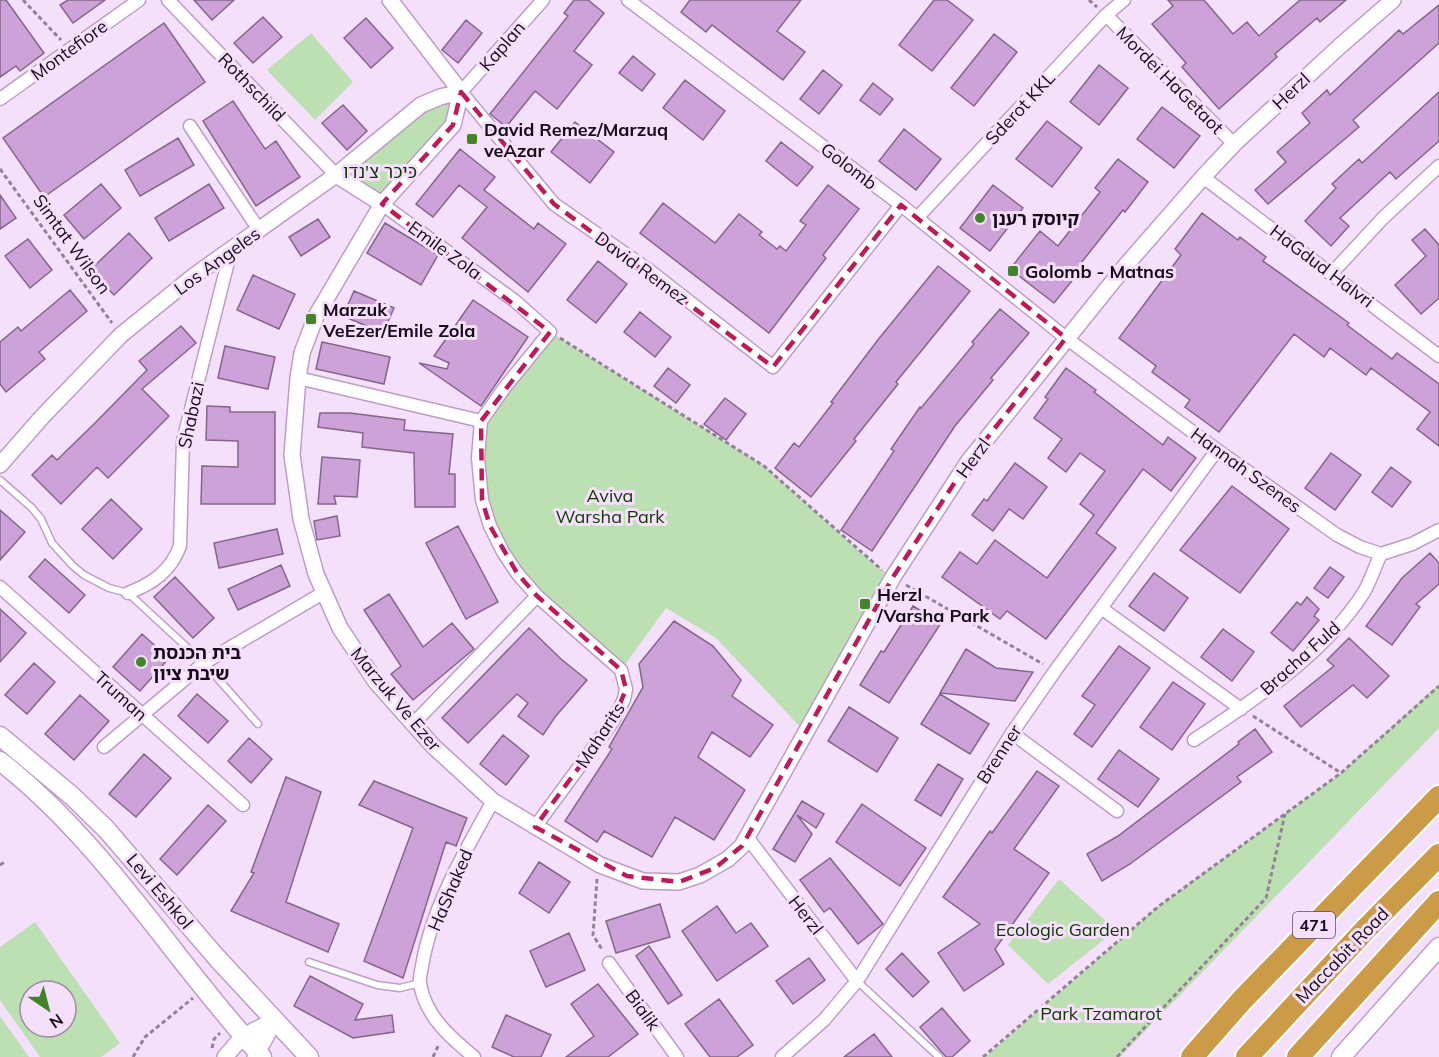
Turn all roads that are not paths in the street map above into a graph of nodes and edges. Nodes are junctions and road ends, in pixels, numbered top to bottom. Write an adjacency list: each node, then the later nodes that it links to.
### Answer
1 (139, 0): 10 (street, Montefiore)
2 (168, 0): 14 (street, Rothschild)
3 (390, 0): 9 (street, David Remez)
4 (543, 0): 9 (street, Kaplan)
5 (628, 0): 17 (street, Golomb)
6 (1124, 0): 8 (street, Sderot KKL)
7 (1393, 0): 12 (street, Herzl)
8 (1106, 15): 12 (street, Mordei HaGetaot); 18 (street, Sderot KKL)
9 (461, 92): 14 (street, Los Angeles); 16 (street, Marzuk Ve Ezer); 17 (street, David Remez)
10 (0, 99)
11 (190, 126): 19 (street)
12 (1234, 144): 15 (street, Herzl)
13 (1439, 166): 21 (street)
14 (336, 175): 16 (street, Emile Zola); 19 (street, Los Angeles)
15 (1203, 177): 21 (street, HaGdud HaIvri); 23 (street, Herzl)
16 (382, 204): 22 (street, Emile Zola); 25 (street, Marzuk Ve Ezer)
17 (901, 205): 18 (street, Golomb)
18 (917, 218): 23 (street, Golomb)
19 (259, 230): 20 (street, Los Angeles)
20 (231, 250): 28 (street, Los Angeles); 33 (street, Shabazi)
21 (1332, 273): 24 (street, HaGdud HaIvri)
22 (550, 332): 26 (street, Maharits)
23 (1066, 338): 27 (street, Hannah Szenes); 52 (street, Herzl)
24 (1439, 356)
25 (298, 378): 26 (street); 34 (street, Marzuk Ve Ezer)
26 (481, 421): 35 (street, Maharits)
27 (1217, 450): 31 (street, Hannah Szenes); 36 (street, Brenner)
28 (0, 465)
29 (0, 480): 33 (lane)
30 (1439, 530): 31 (street)
31 (1381, 554): 38 (street, Bracha Fuld)
32 (0, 586): 39 (street, Truman)
33 (128, 593): 37 (lane)
34 (323, 594): 37 (street); 41 (street, Marzuk Ve Ezer)
35 (537, 596): 41 (street); 51 (street, Maharits)
36 (1101, 608): 38 (street); 42 (street, Brenner)
37 (204, 663): 39 (street); 40 (lane)
38 (1241, 709): 44 (street, Bracha Fuld)
39 (142, 715): 45 (street); 49 (street, Truman)
40 (258, 724)
41 (413, 724): 48 (street, Marzuk Ve Ezer)
42 (1012, 733): 50 (street); 58 (street, Brenner)
43 (0, 736): 60 (main road, Levi Eshkol)
44 (1194, 740)
45 (104, 747)
46 (0, 762): 61 (main road, Levi Eshkol)
47 (1439, 797): 69 (highway, 471)
48 (493, 801): 51 (street, Marzuk Ve Ezer); 59 (street, HaShaked)
49 (243, 805)
50 (1117, 811)
51 (535, 827): 52 (street, Marzuk Ve Ezer)
52 (747, 837): 58 (street, Herzl)
53 (1439, 855): 70 (highway, Maccabit Road / 471)
54 (1439, 903): 71 (highway)
55 (1439, 946): 72 (main road)
56 (309, 962): 59 (lane)
57 (609, 963): 66 (street, Bialik)
58 (857, 981): 67 (street, Brenner); 68 (lane)
59 (420, 983): 65 (street)
60 (275, 1020): 61 (street); 62 (street); 64 (main road, Levi Eshkol)
61 (243, 1036): 62 (main road, Levi Eshkol); 63 (street)
62 (258, 1056)
63 (225, 1057)
64 (309, 1057)
65 (474, 1057)
66 (677, 1057)
67 (782, 1057)
68 (939, 1057)
69 (1192, 1057)
70 (1246, 1057)
71 (1298, 1057)
72 (1341, 1057)

